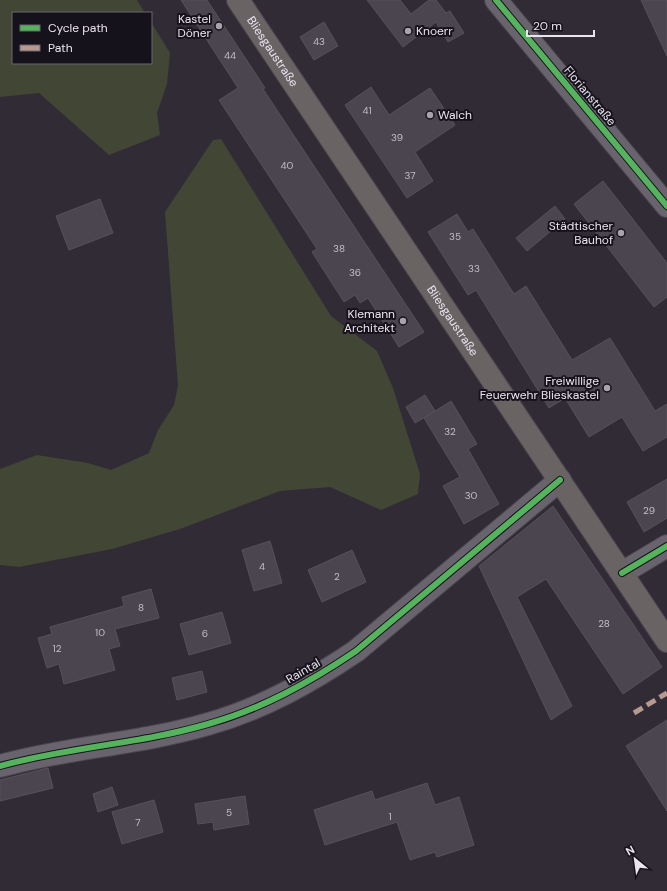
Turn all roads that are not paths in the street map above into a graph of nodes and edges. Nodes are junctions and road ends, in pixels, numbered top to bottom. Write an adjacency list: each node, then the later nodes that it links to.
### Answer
1 (238, 0): 4 (main road, Bliesgaustraße)
2 (496, 0): 3 (street, Florianstraße)
3 (667, 206)
4 (560, 480): 6 (main road, Bliesgaustraße); 8 (street, Raintal)
5 (667, 546): 6 (street)
6 (622, 573): 7 (main road, Bliesgaustraße)
7 (667, 641)
8 (0, 766)

